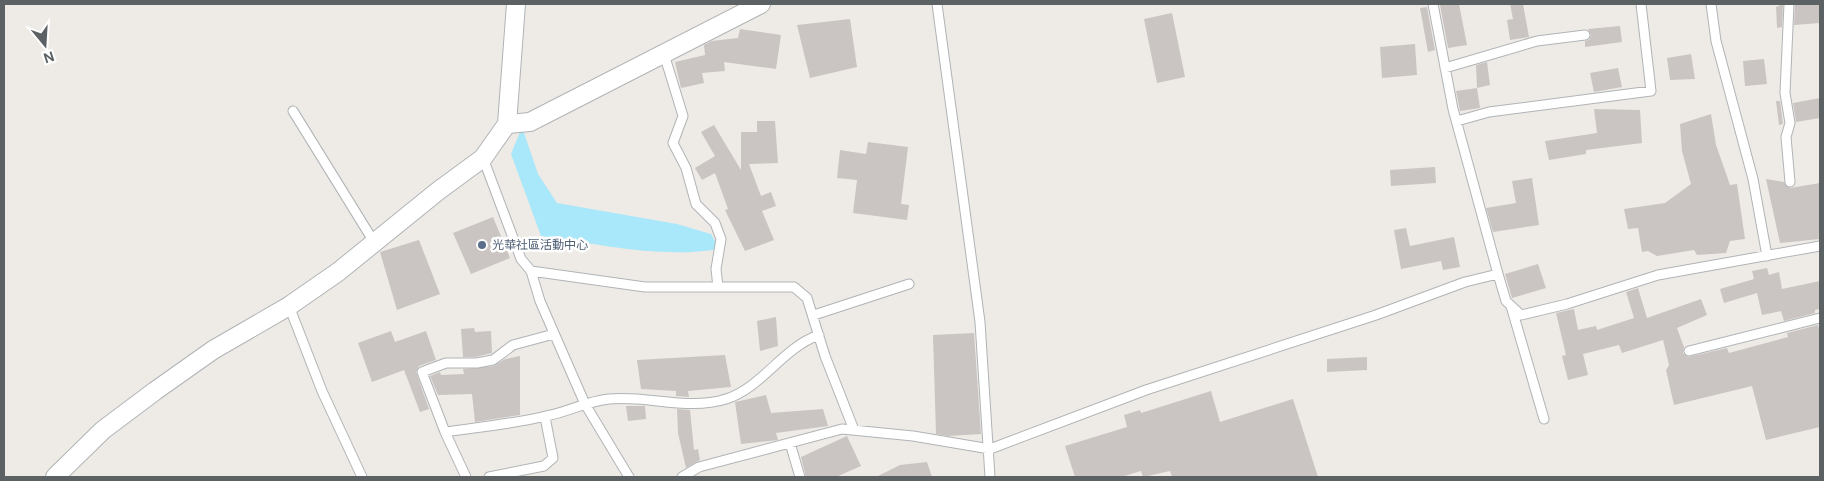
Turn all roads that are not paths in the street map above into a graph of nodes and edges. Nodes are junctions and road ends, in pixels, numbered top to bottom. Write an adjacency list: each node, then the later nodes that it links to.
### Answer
1 (516, 4): 13 (street)
2 (761, 4): 9 (street)
3 (937, 4): 36 (lane)
4 (1433, 4): 10 (lane)
5 (1641, 4): 12 (lane)
6 (1710, 4): 18 (lane)
7 (1789, 4): 15 (lane)
8 (1585, 35): 10 (lane)
9 (664, 54): 13 (street); 22 (lane)
10 (1445, 68): 12 (lane)
11 (293, 111): 16 (lane)
12 (1457, 121): 20 (lane)
13 (507, 124): 14 (street)
14 (483, 158): 16 (street); 19 (lane)
15 (1790, 182)
16 (374, 242): 23 (street)
17 (1820, 246): 18 (lane)
18 (1767, 256): 24 (lane)
19 (530, 271): 22 (lane); 27 (lane)
20 (1498, 274): 24 (lane); 36 (lane)
21 (909, 284): 25 (lane)
22 (718, 287): 25 (lane)
23 (289, 306): 37 (street); 38 (lane)
24 (1510, 306): 32 (lane)
25 (814, 315): 28 (lane)
26 (1820, 318): 29 (lane)
27 (554, 334): 30 (lane); 34 (lane)
28 (818, 335): 30 (lane); 33 (lane)
29 (1689, 351)
30 (585, 404): 31 (lane); 41 (lane)
31 (545, 417): 34 (lane); 40 (lane)
32 (1544, 419)
33 (854, 430): 35 (lane); 36 (lane)
34 (445, 432): 39 (lane)
35 (790, 443): 42 (lane); 43 (lane)
36 (990, 449): 44 (lane)
37 (55, 477)
38 (362, 477)
39 (466, 477)
40 (489, 477)
41 (629, 477)
42 (682, 477)
43 (800, 477)
44 (990, 477)

